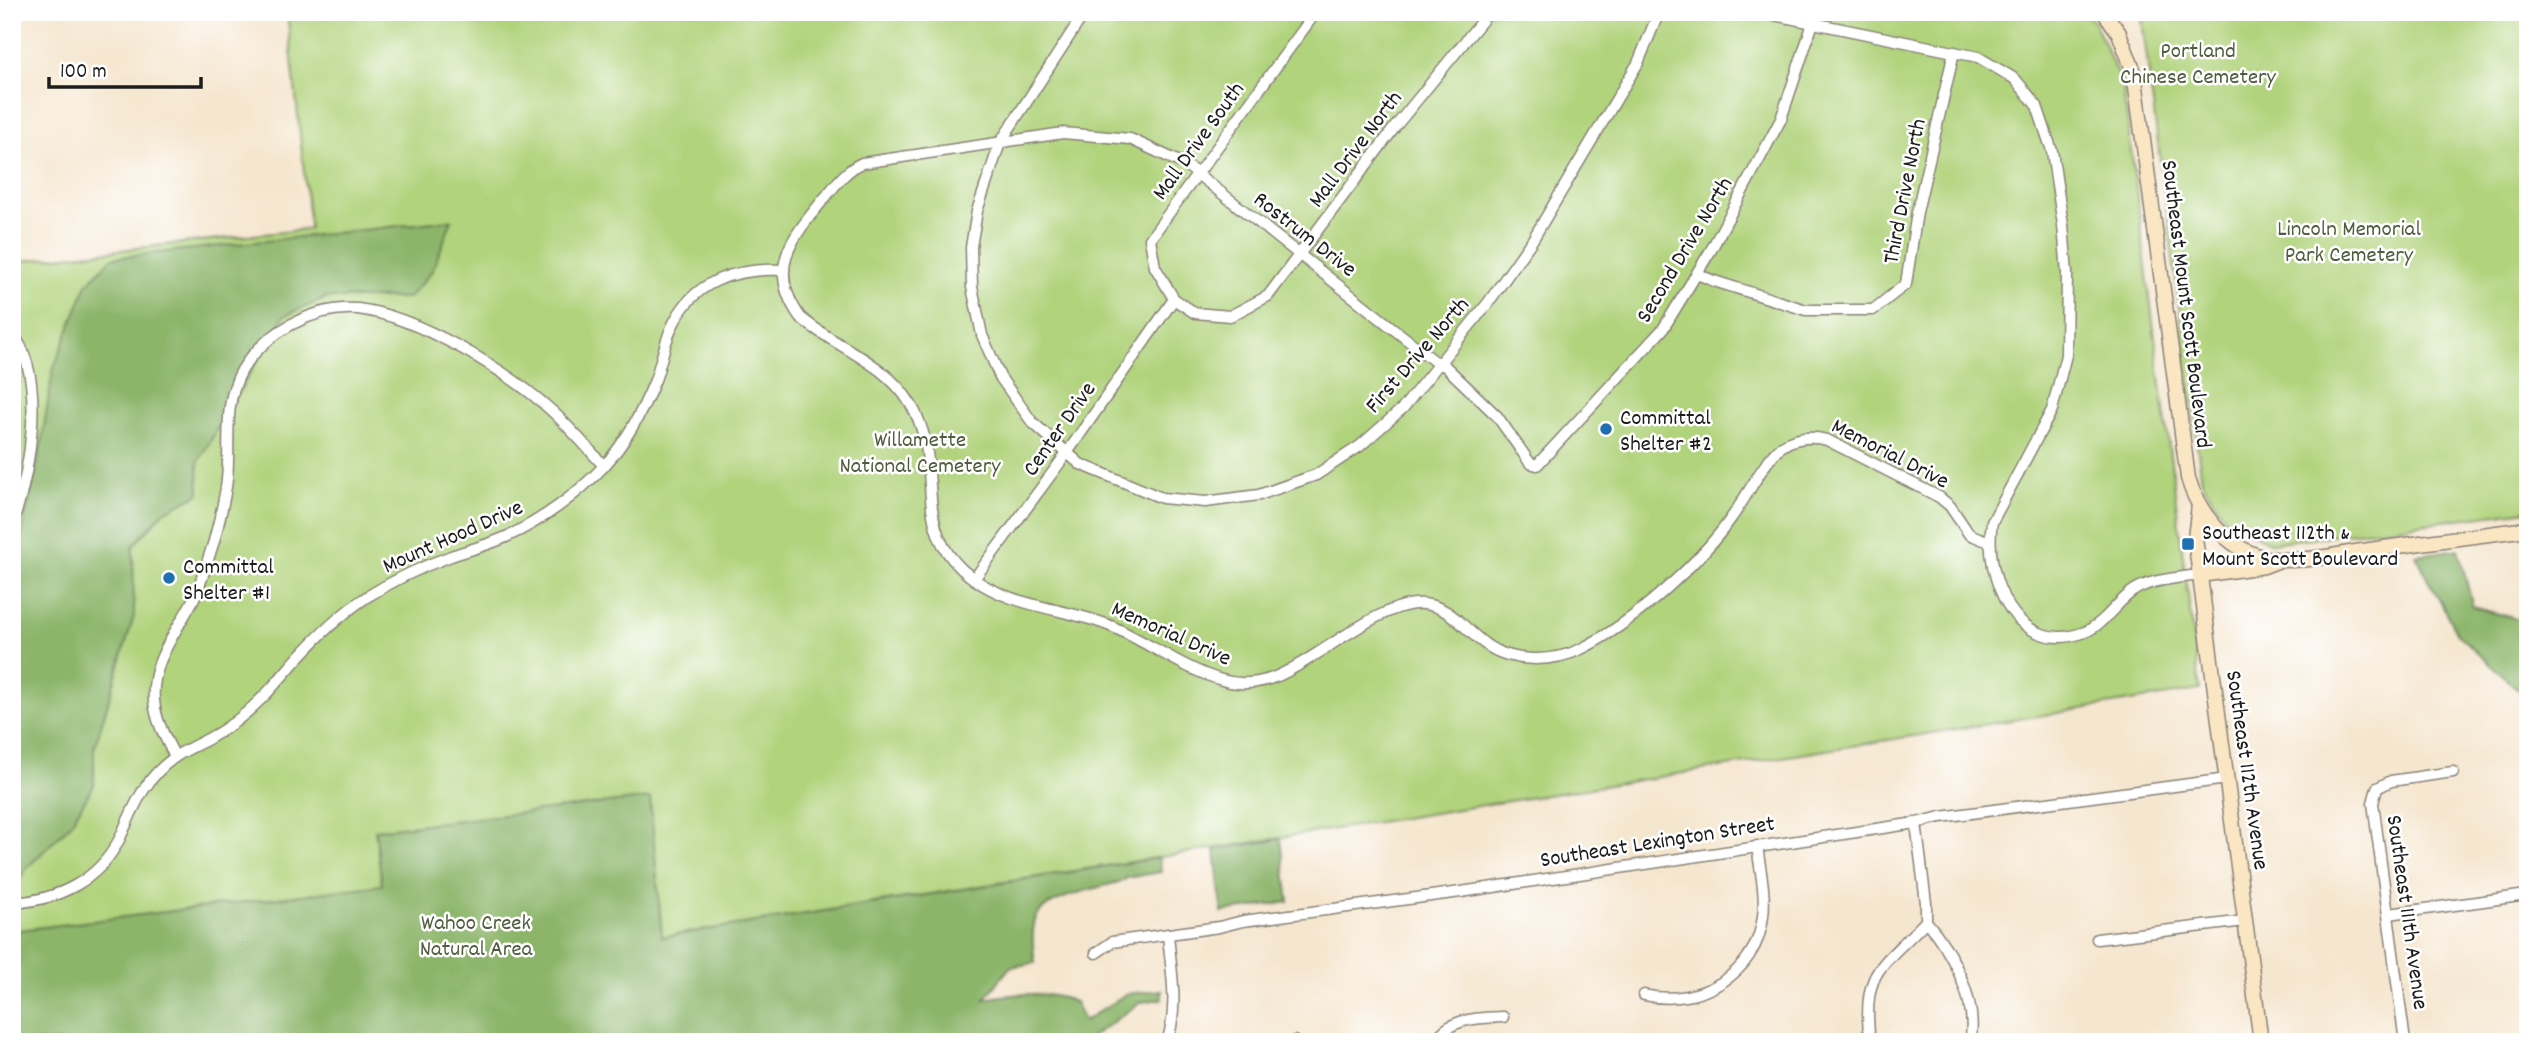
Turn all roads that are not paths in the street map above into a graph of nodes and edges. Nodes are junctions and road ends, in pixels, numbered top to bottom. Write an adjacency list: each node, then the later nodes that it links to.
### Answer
1 (1085, 12): 9 (street, First Drive North)
2 (1316, 12): 10 (street, Mall Drive South)
3 (1489, 12): 11 (street, Mall Drive North)
4 (1659, 12): 16 (street, First Drive North)
5 (1760, 12): 7 (street)
6 (2104, 12): 20 (main road, Southeast Mount Scott Boulevard)
7 (1813, 23): 8 (street); 13 (street, Second Drive North)
8 (1954, 52): 13 (street, Third Drive North); 24 (street)
9 (1000, 143): 10 (street, Rostrum Drive); 12 (street, Memorial Drive); 17 (street, First Drive North)
10 (1196, 173): 11 (street, Rostrum Drive); 14 (street, Mall Drive South)
11 (1299, 255): 14 (street, Mall Drive North); 16 (street, Rostrum Drive)
12 (784, 270): 18 (street, Mount Hood Drive); 27 (street, Memorial Drive)
13 (1697, 274): 19 (street, Second Drive North)
14 (1174, 299): 17 (street, Center Drive)
15 (12, 333): 21 (street)
16 (1438, 364): 17 (street, First Drive North); 19 (street, Rostrum Drive)
17 (1067, 453): 27 (street, Center Drive)
18 (604, 466): 28 (street, Mount Hood Drive); 28 (street)
19 (1537, 466)
20 (2199, 505): 25 (main road, Southeast Mount Scott Boulevard); 26 (main road, Southeast 112th Avenue)
21 (15, 510): 22 (street)
22 (12, 525)
23 (2528, 528): 25 (main road, Southeast Mount Scott Boulevard)
24 (1989, 542): 26 (street); 27 (street, Memorial Drive)
25 (2282, 559): 26 (main road, Southeast Mount Scott Boulevard)
26 (2200, 575): 30 (main road, Southeast 112th Avenue)
27 (974, 579)
28 (175, 757): 34 (street, Mount Hood Drive)
29 (2453, 772): 35 (street, Southeast 111th Avenue)
30 (2227, 779): 31 (street, Southeast Lexington Street); 37 (main road, Southeast 112th Avenue)
31 (1916, 823): 32 (street, Southeast Lexington Street); 36 (street)
32 (1758, 846): 38 (street, Southeast Lexington Street); 41 (street)
33 (2527, 897): 35 (street)
34 (12, 903)
35 (2389, 914): 48 (street, Southeast 111th Avenue)
36 (1926, 921): 45 (street); 46 (street)
37 (2245, 921): 39 (street); 47 (main road, Southeast 112th Avenue)
38 (1168, 934): 40 (street, Southeast Lexington Street); 43 (street)
39 (2097, 939)
40 (1096, 953)
41 (1644, 995)
42 (1503, 1017): 44 (street)
43 (1167, 1042)
44 (1436, 1042)
45 (1870, 1042)
46 (1970, 1042)
47 (2261, 1042)
48 (2405, 1042)

